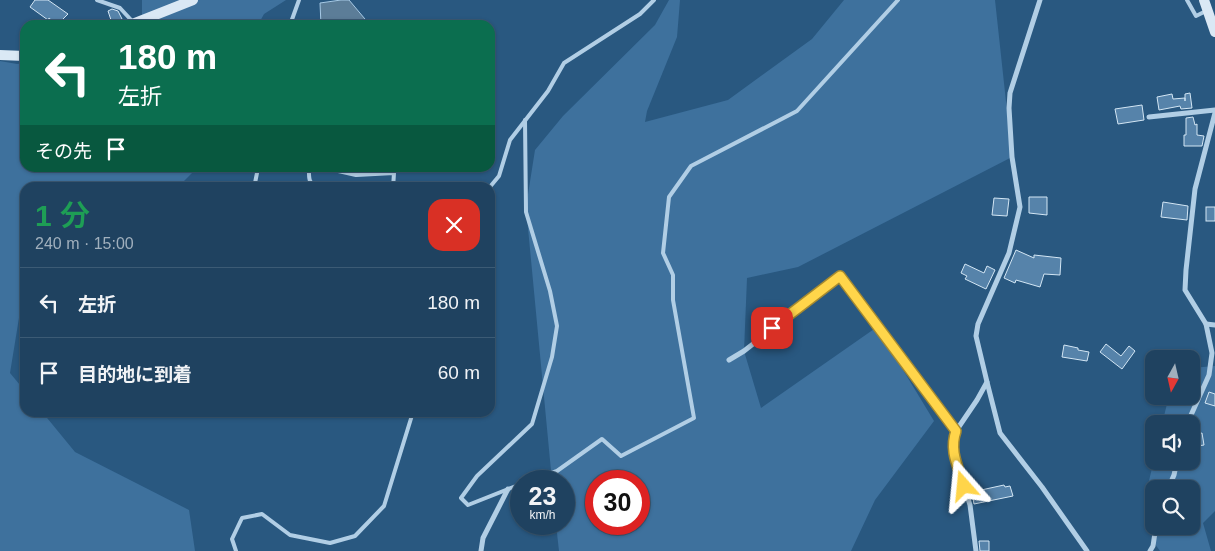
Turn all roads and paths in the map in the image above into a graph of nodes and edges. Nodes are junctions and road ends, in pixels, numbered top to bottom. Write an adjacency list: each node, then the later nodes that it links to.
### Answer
1 (97, 0): 9 (lane)
2 (193, 0): 10 (street)
3 (299, 0): 11 (lane)
4 (654, 0): 17 (lane)
5 (898, 0): 28 (lane)
6 (1040, 0): 24 (street)
7 (1187, 0): 8 (lane)
8 (1206, 5): 12 (street)
9 (129, 20)
10 (142, 20)
11 (292, 20)
12 (1215, 32)
13 (0, 55): 14 (street)
14 (20, 56)
15 (1215, 111): 16 (street); 21 (street)
16 (1149, 117)
17 (525, 120): 20 (lane); 29 (lane)
18 (343, 172): 19 (lane)
19 (393, 182)
20 (494, 182)
21 (1206, 324): 22 (street); 25 (street)
22 (1215, 325)
23 (729, 360): 27 (street)
24 (987, 382): 27 (street); 34 (street)
25 (1191, 415)
26 (411, 417): 31 (lane)
27 (956, 431): 33 (street)
28 (558, 470)
29 (508, 489): 32 (street)
30 (1155, 535): 35 (street)
31 (236, 551)
32 (482, 551)
33 (976, 551)
34 (1087, 551)
35 (1150, 551)

